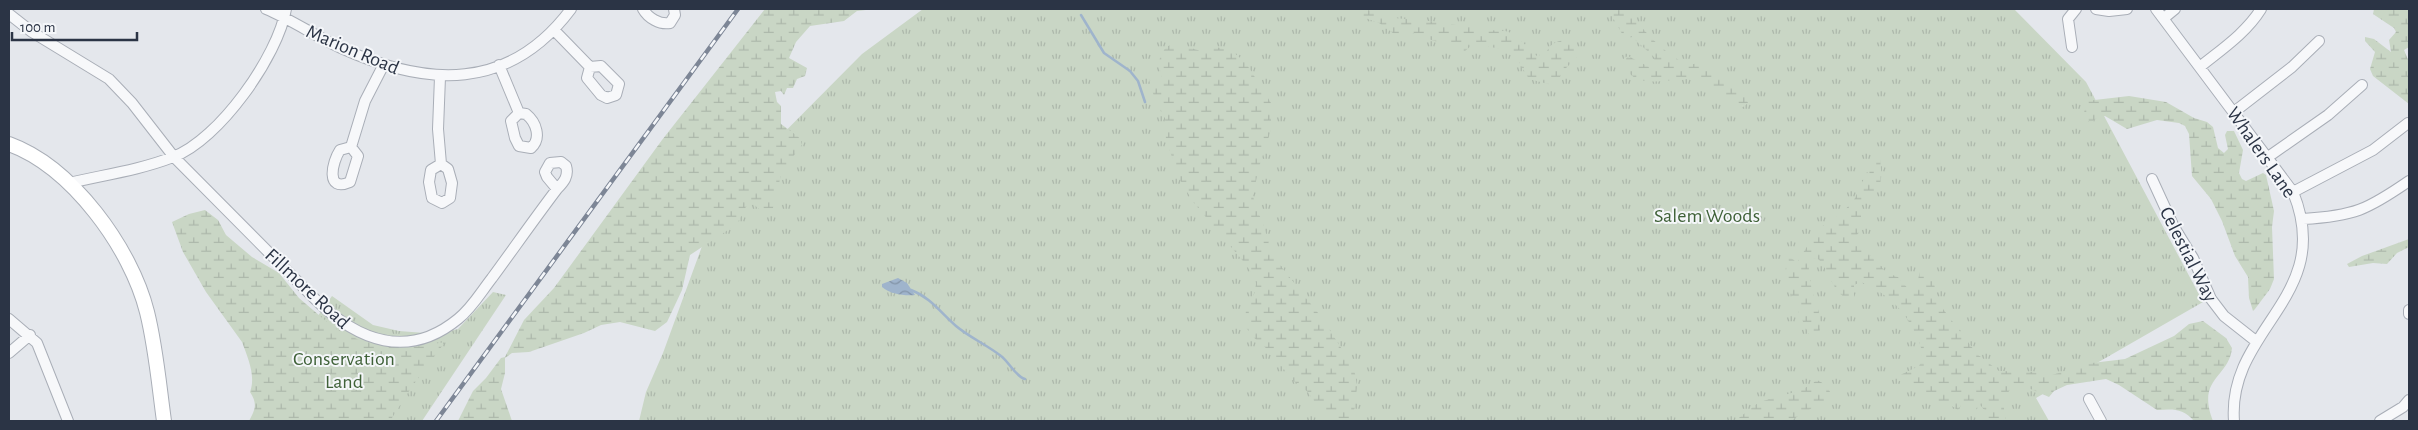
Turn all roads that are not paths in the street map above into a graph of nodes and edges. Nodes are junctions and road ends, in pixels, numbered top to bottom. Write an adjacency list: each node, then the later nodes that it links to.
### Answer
1 (266, 9): 12 (street, Marion Road)
2 (571, 9): 14 (street, Marion Road)
3 (643, 9): 4 (street)
4 (674, 9)
5 (2076, 9): 16 (street)
6 (2096, 9): 7 (street)
7 (2127, 9)
8 (2156, 9): 13 (street, Whalers Lane)
9 (2175, 9): 13 (street)
10 (2261, 9): 19 (street)
11 (9, 14): 28 (street, Fillmore Road)
12 (285, 14): 18 (street, Marion Road); 28 (street)
13 (2164, 18): 19 (street, Whalers Lane)
14 (554, 30): 17 (street, Marion Road); 20 (street)
15 (2319, 41): 23 (street)
16 (2072, 47)
17 (499, 65): 21 (street, Marion Road); 24 (street)
18 (383, 66): 21 (street, Marion Road); 27 (street)
19 (2201, 66): 23 (street, Whalers Lane)
20 (590, 67)
21 (440, 77): 30 (street)
22 (2362, 85): 29 (street)
23 (2234, 112): 29 (street, Whalers Lane)
24 (519, 114)
25 (2408, 123): 35 (street)
26 (9, 144): 33 (main road)
27 (351, 147)
28 (174, 157): 33 (street); 34 (street, Fillmore Road)
29 (2268, 157): 35 (street, Whalers Lane)
30 (441, 164)
31 (2152, 179): 39 (street, Celestial Way)
32 (2409, 182): 36 (street)
33 (69, 184): 44 (main road)
34 (557, 189)
35 (2293, 192): 36 (street, Whalers Lane)
36 (2303, 219): 39 (street, Whalers Lane)
37 (9, 319): 38 (street)
38 (30, 335): 40 (street); 43 (street)
39 (2258, 342): 46 (street, Whalers Lane)
40 (9, 353)
41 (2090, 399): 45 (street)
42 (2409, 400): 47 (street)
43 (68, 421)
44 (164, 421)
45 (2101, 421)
46 (2234, 421)
47 (2380, 421)

